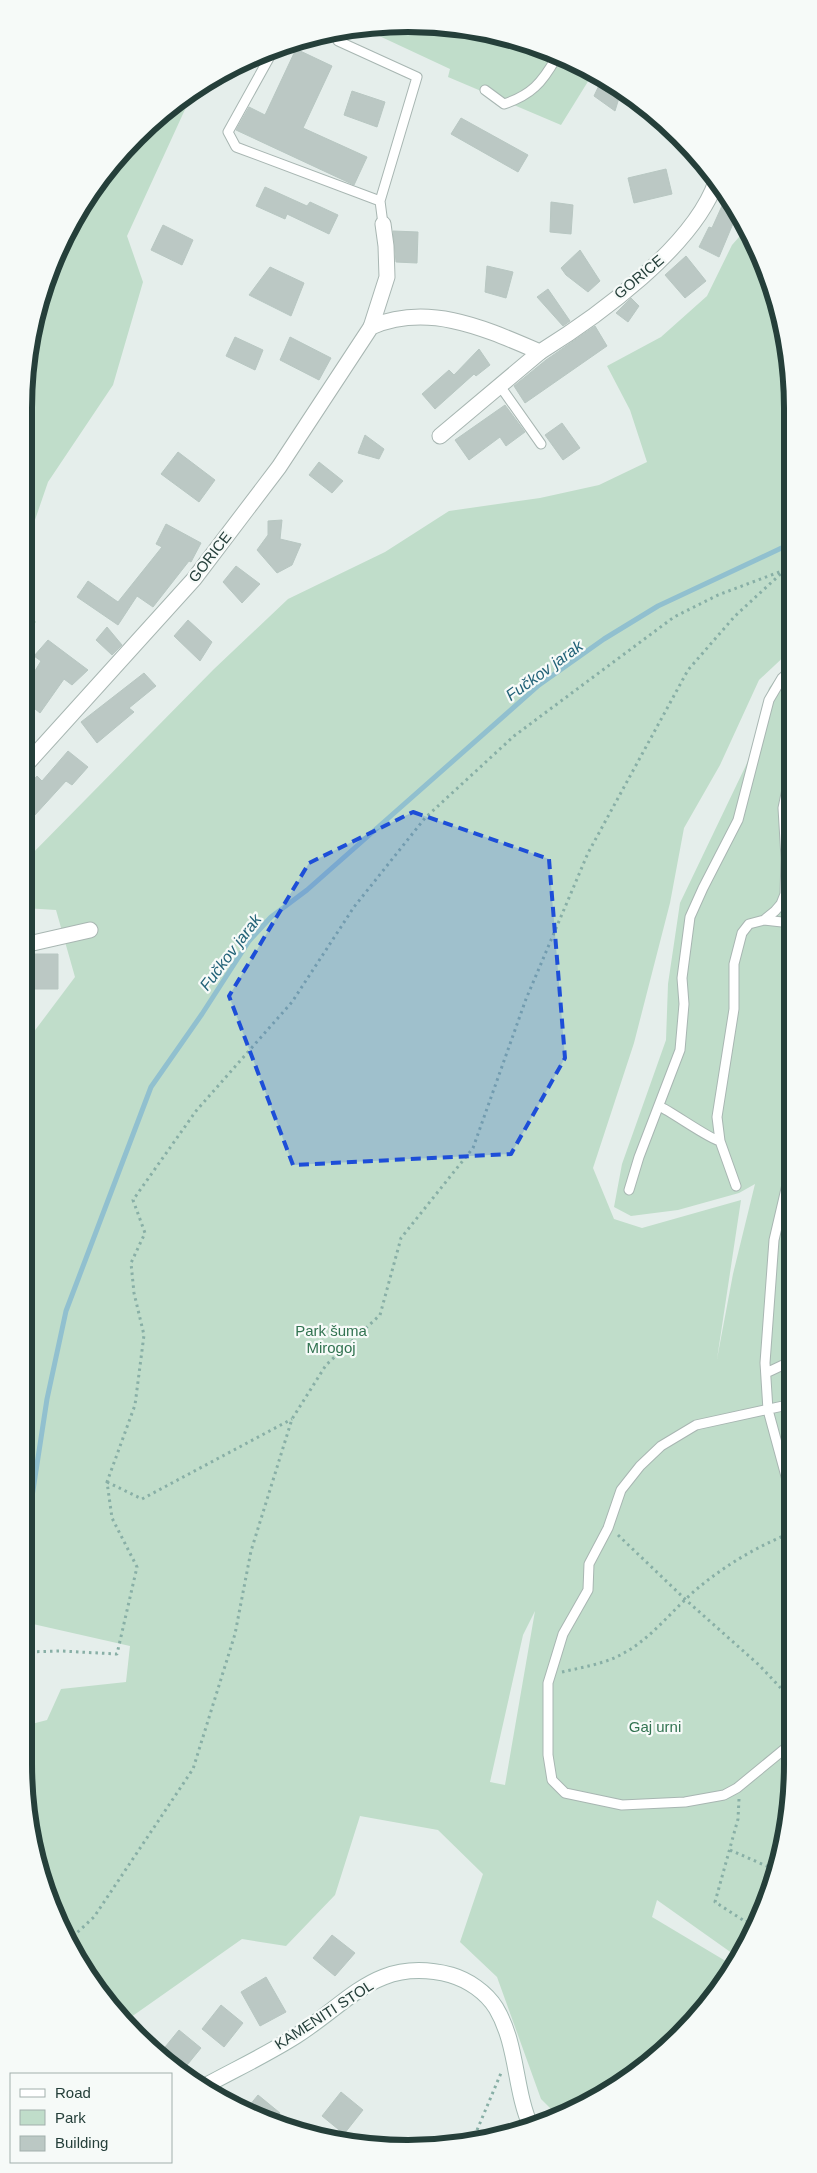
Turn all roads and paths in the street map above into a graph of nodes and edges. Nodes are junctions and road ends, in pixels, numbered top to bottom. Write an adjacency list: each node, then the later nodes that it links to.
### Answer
1 (338, 41): 6 (lane)
2 (268, 60): 6 (lane)
3 (554, 62): 4 (lane)
4 (484, 90)
5 (713, 188): 9 (street, GORICE)
6 (380, 201): 7 (lane)
7 (383, 224): 8 (street, GORICE)
8 (371, 327): 9 (street); 16 (street, GORICE)
9 (540, 352): 10 (street, GORICE)
10 (500, 386): 11 (street, GORICE); 12 (lane)
11 (440, 436)
12 (542, 444)
13 (784, 570): 35 (path)
14 (784, 572): 33 (path)
15 (784, 676): 24 (lane)
16 (32, 759)
17 (784, 803): 18 (lane)
18 (784, 825)
19 (784, 897): 20 (lane)
20 (764, 920): 21 (lane); 25 (lane)
21 (784, 922)
22 (90, 930): 23 (street)
23 (32, 943)
24 (659, 1106): 25 (lane); 27 (lane)
25 (720, 1141): 26 (lane)
26 (736, 1186)
27 (629, 1190)
28 (784, 1203): 30 (lane)
29 (784, 1364): 30 (lane)
30 (766, 1373): 32 (lane)
31 (784, 1406): 32 (lane)
32 (768, 1410): 34 (lane); 36 (lane)
33 (292, 1419): 35 (path); 47 (path)
34 (784, 1469)
35 (107, 1482): 39 (path)
36 (608, 1528): 38 (path); 40 (lane)
37 (784, 1536): 38 (path)
38 (686, 1600): 40 (path); 41 (path)
39 (32, 1652)
40 (550, 1675): 43 (lane)
41 (784, 1692)
42 (784, 1749): 43 (lane)
43 (737, 1788): 44 (path)
44 (730, 1850): 45 (path); 46 (path)
45 (770, 1868)
46 (751, 1919)
47 (74, 1936)
48 (504, 2065): 51 (path)
49 (210, 2083): 50 (street, KAMENITI STOL)
50 (529, 2121)
51 (475, 2134)

